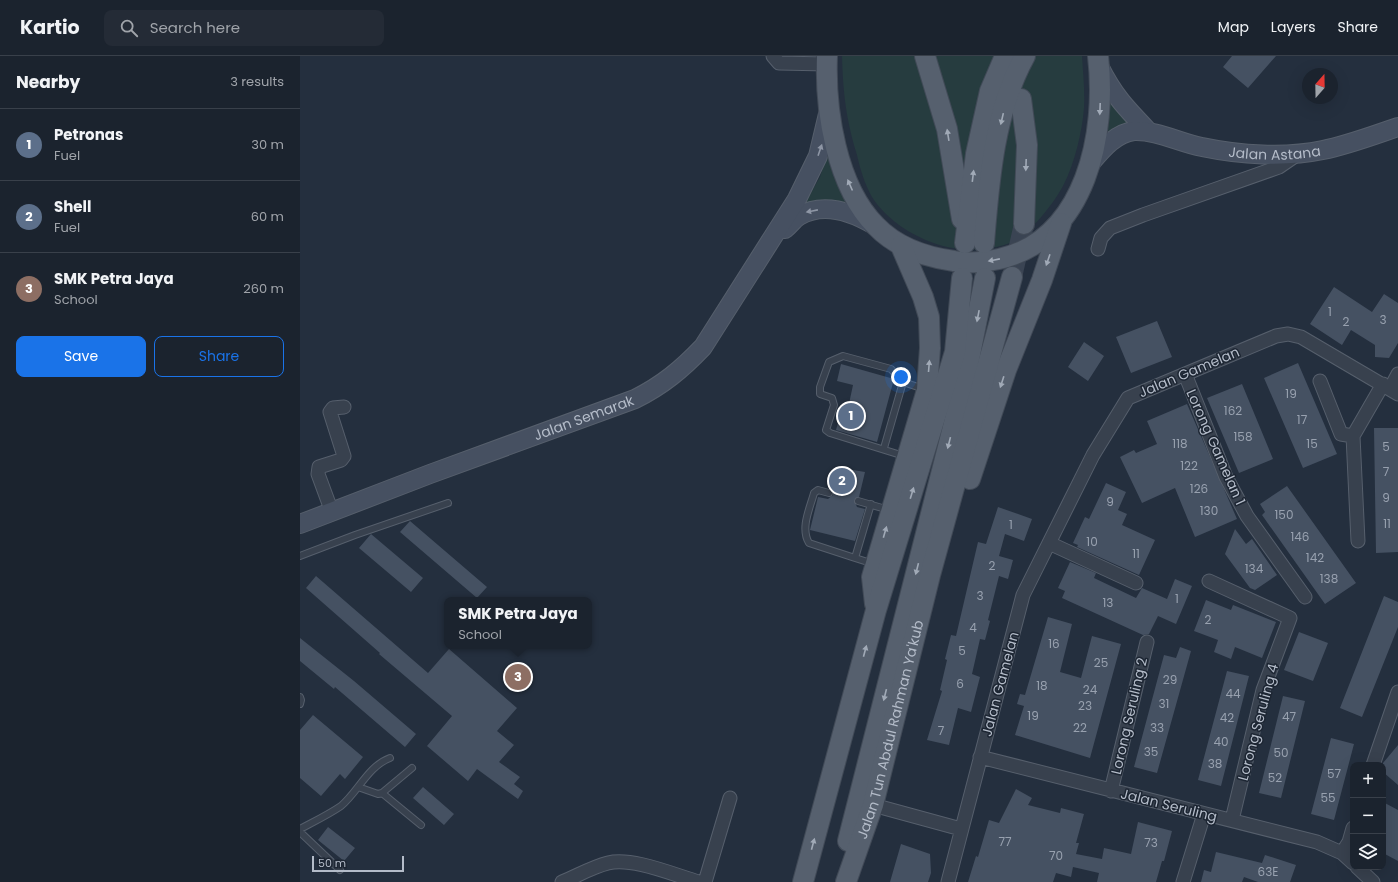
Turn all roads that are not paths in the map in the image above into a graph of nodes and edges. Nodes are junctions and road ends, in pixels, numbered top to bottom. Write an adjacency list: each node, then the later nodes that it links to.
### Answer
1 (773, 56): 5 (street)
2 (925, 56): 16 (main road, one-way to 2)
3 (1005, 56): 16 (main road, one-way to 3)
4 (1025, 56): 16 (main road, one-way to 16)
5 (827, 60): 8 (main road)
6 (1099, 61): 10 (main road); 12 (main road, one-way to 12)
7 (1021, 99): 14 (main road, one-way to 14)
8 (828, 113): 15 (main road, one-way to 8); 17 (main road, Jalan Semarak, one-way to 8)
9 (1398, 127): 11 (main road, Jalan Astana)
10 (1149, 132): 11 (main road, Jalan Astana); 12 (main road)
11 (1300, 153): 19 (street)
12 (1089, 165): 13 (main road)
13 (1061, 223): 18 (main road, one-way to 18); 45 (main road, one-way to 45)
14 (1024, 224)
15 (876, 226): 17 (main road, one-way to 17); 18 (main road)
16 (974, 243)
17 (771, 244): 38 (main road, Jalan Semarak)
18 (901, 246): 28 (main road, one-way to 18)
19 (1098, 249)
20 (1012, 277): 45 (main road)
21 (962, 278): 49 (main road, one-way to 21)
22 (985, 278): 79 (main road, one-way to 79)
23 (1185, 374): 27 (street, Jalan Gamelan); 41 (street, Jalan Gamelan); 48 (street, Lorong Gamelan 1)
24 (1398, 374): 27 (street)
25 (1320, 381): 30 (street)
26 (903, 382): 28 (lane); 31 (lane); 31 (lane)
27 (1390, 389): 30 (street)
28 (927, 390): 32 (main road)
29 (344, 408): 38 (street)
30 (1353, 436): 40 (street)
31 (884, 448): 32 (lane)
32 (907, 457): 37 (main road)
33 (829, 493): 43 (lane)
34 (858, 501): 36 (lane)
35 (448, 503): 42 (lane)
36 (871, 504): 37 (lane); 43 (lane)
37 (891, 511): 44 (main road, one-way to 37)
38 (332, 512): 39 (main road, Jalan Semarak)
39 (300, 524)
40 (1358, 541)
41 (1049, 543): 47 (street); 56 (street, Jalan Gamelan)
42 (300, 556)
43 (855, 558): 44 (lane)
44 (875, 565): 49 (main road)
45 (930, 575): 64 (main road, Jalan Tun Abdul Rahman Ya'kub)
46 (1209, 581): 66 (street, Lorong Seruling 4)
47 (1136, 583)
48 (1305, 597)
49 (876, 610): 78 (main road, one-way to 49)
50 (1146, 642): 61 (street, Lorong Seruling 2)
51 (1398, 692): 55 (street)
52 (300, 697): 53 (lane)
53 (300, 704)
54 (1398, 710): 55 (street)
55 (1388, 720): 58 (street)
56 (980, 757): 61 (street, Jalan Seruling); 68 (street, Jalan Gamelan)
57 (390, 758): 60 (lane)
58 (1374, 762)
59 (412, 768): 62 (lane)
60 (358, 787): 62 (lane); 69 (lane)
61 (1111, 791): 65 (street, Jalan Seruling)
62 (382, 793): 67 (lane)
63 (730, 798): 77 (street)
64 (873, 805): 68 (street); 80 (main road, Jalan Tun Abdul Rahman Ya'kub)
65 (1204, 814): 66 (street, Jalan Seruling); 82 (street)
66 (1232, 820): 71 (street, Jalan Seruling)
67 (421, 826)
68 (961, 829): 81 (street, Jalan Gamelan)
69 (300, 830): 73 (lane)
70 (1351, 834): 71 (street)
71 (1342, 853): 72 (street, Jalan Seruling)
72 (1350, 860)
73 (340, 870)
74 (1360, 870): 83 (street)
75 (562, 882): 76 (street)
76 (699, 882)
77 (705, 882)
78 (803, 882)
79 (837, 882)
80 (846, 882)
81 (948, 882)
82 (1183, 882)
83 (1373, 882)

